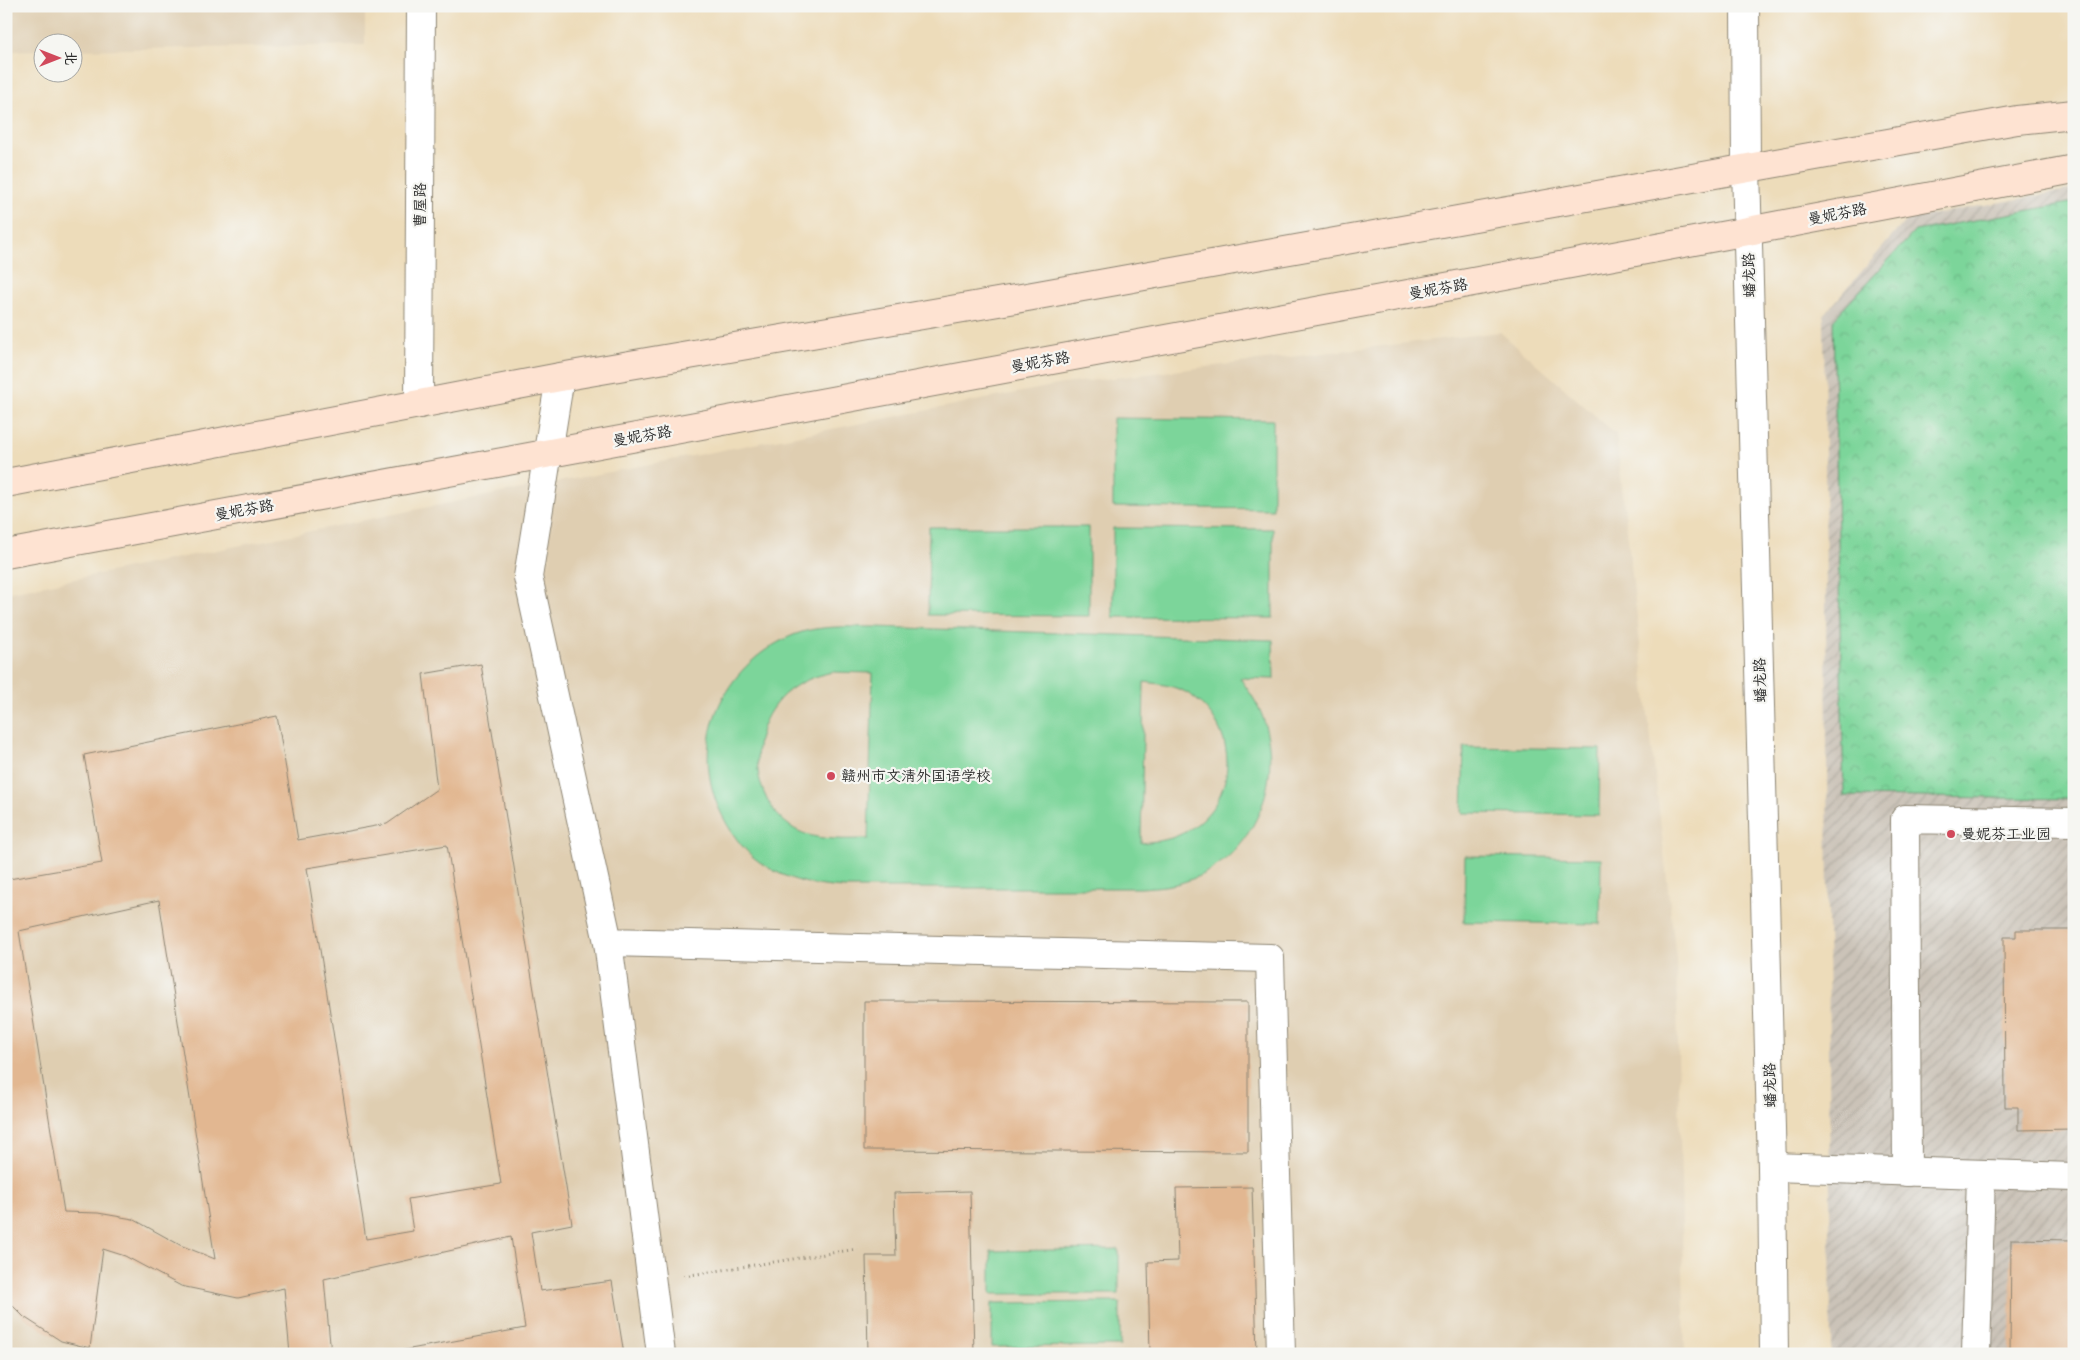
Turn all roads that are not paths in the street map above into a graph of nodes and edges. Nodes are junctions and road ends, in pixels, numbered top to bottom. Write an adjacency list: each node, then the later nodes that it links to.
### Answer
1 (421, 6): 8 (street, 曹屋路)
2 (1745, 6): 4 (street, 蟠龙路)
3 (2074, 114): 4 (main road)
4 (1746, 168): 6 (street, 蟠龙路); 7 (main road)
5 (2074, 169): 6 (main road, 曼妮芬路)
6 (1748, 231): 9 (main road, 曼妮芬路); 14 (street, 蟠龙路)
7 (560, 377): 8 (main road); 9 (street)
8 (419, 404): 10 (main road)
9 (547, 454): 11 (main road, 曼妮芬路); 13 (street)
10 (6, 483)
11 (6, 554)
12 (2074, 822): 15 (street)
13 (608, 942): 18 (street); 19 (street)
14 (1772, 1167): 15 (street); 20 (street, 蟠龙路)
15 (1906, 1172): 16 (street)
16 (1981, 1174): 17 (street); 21 (street)
17 (2074, 1177)
18 (661, 1354)
19 (1281, 1354)
20 (1774, 1354)
21 (1976, 1354)

